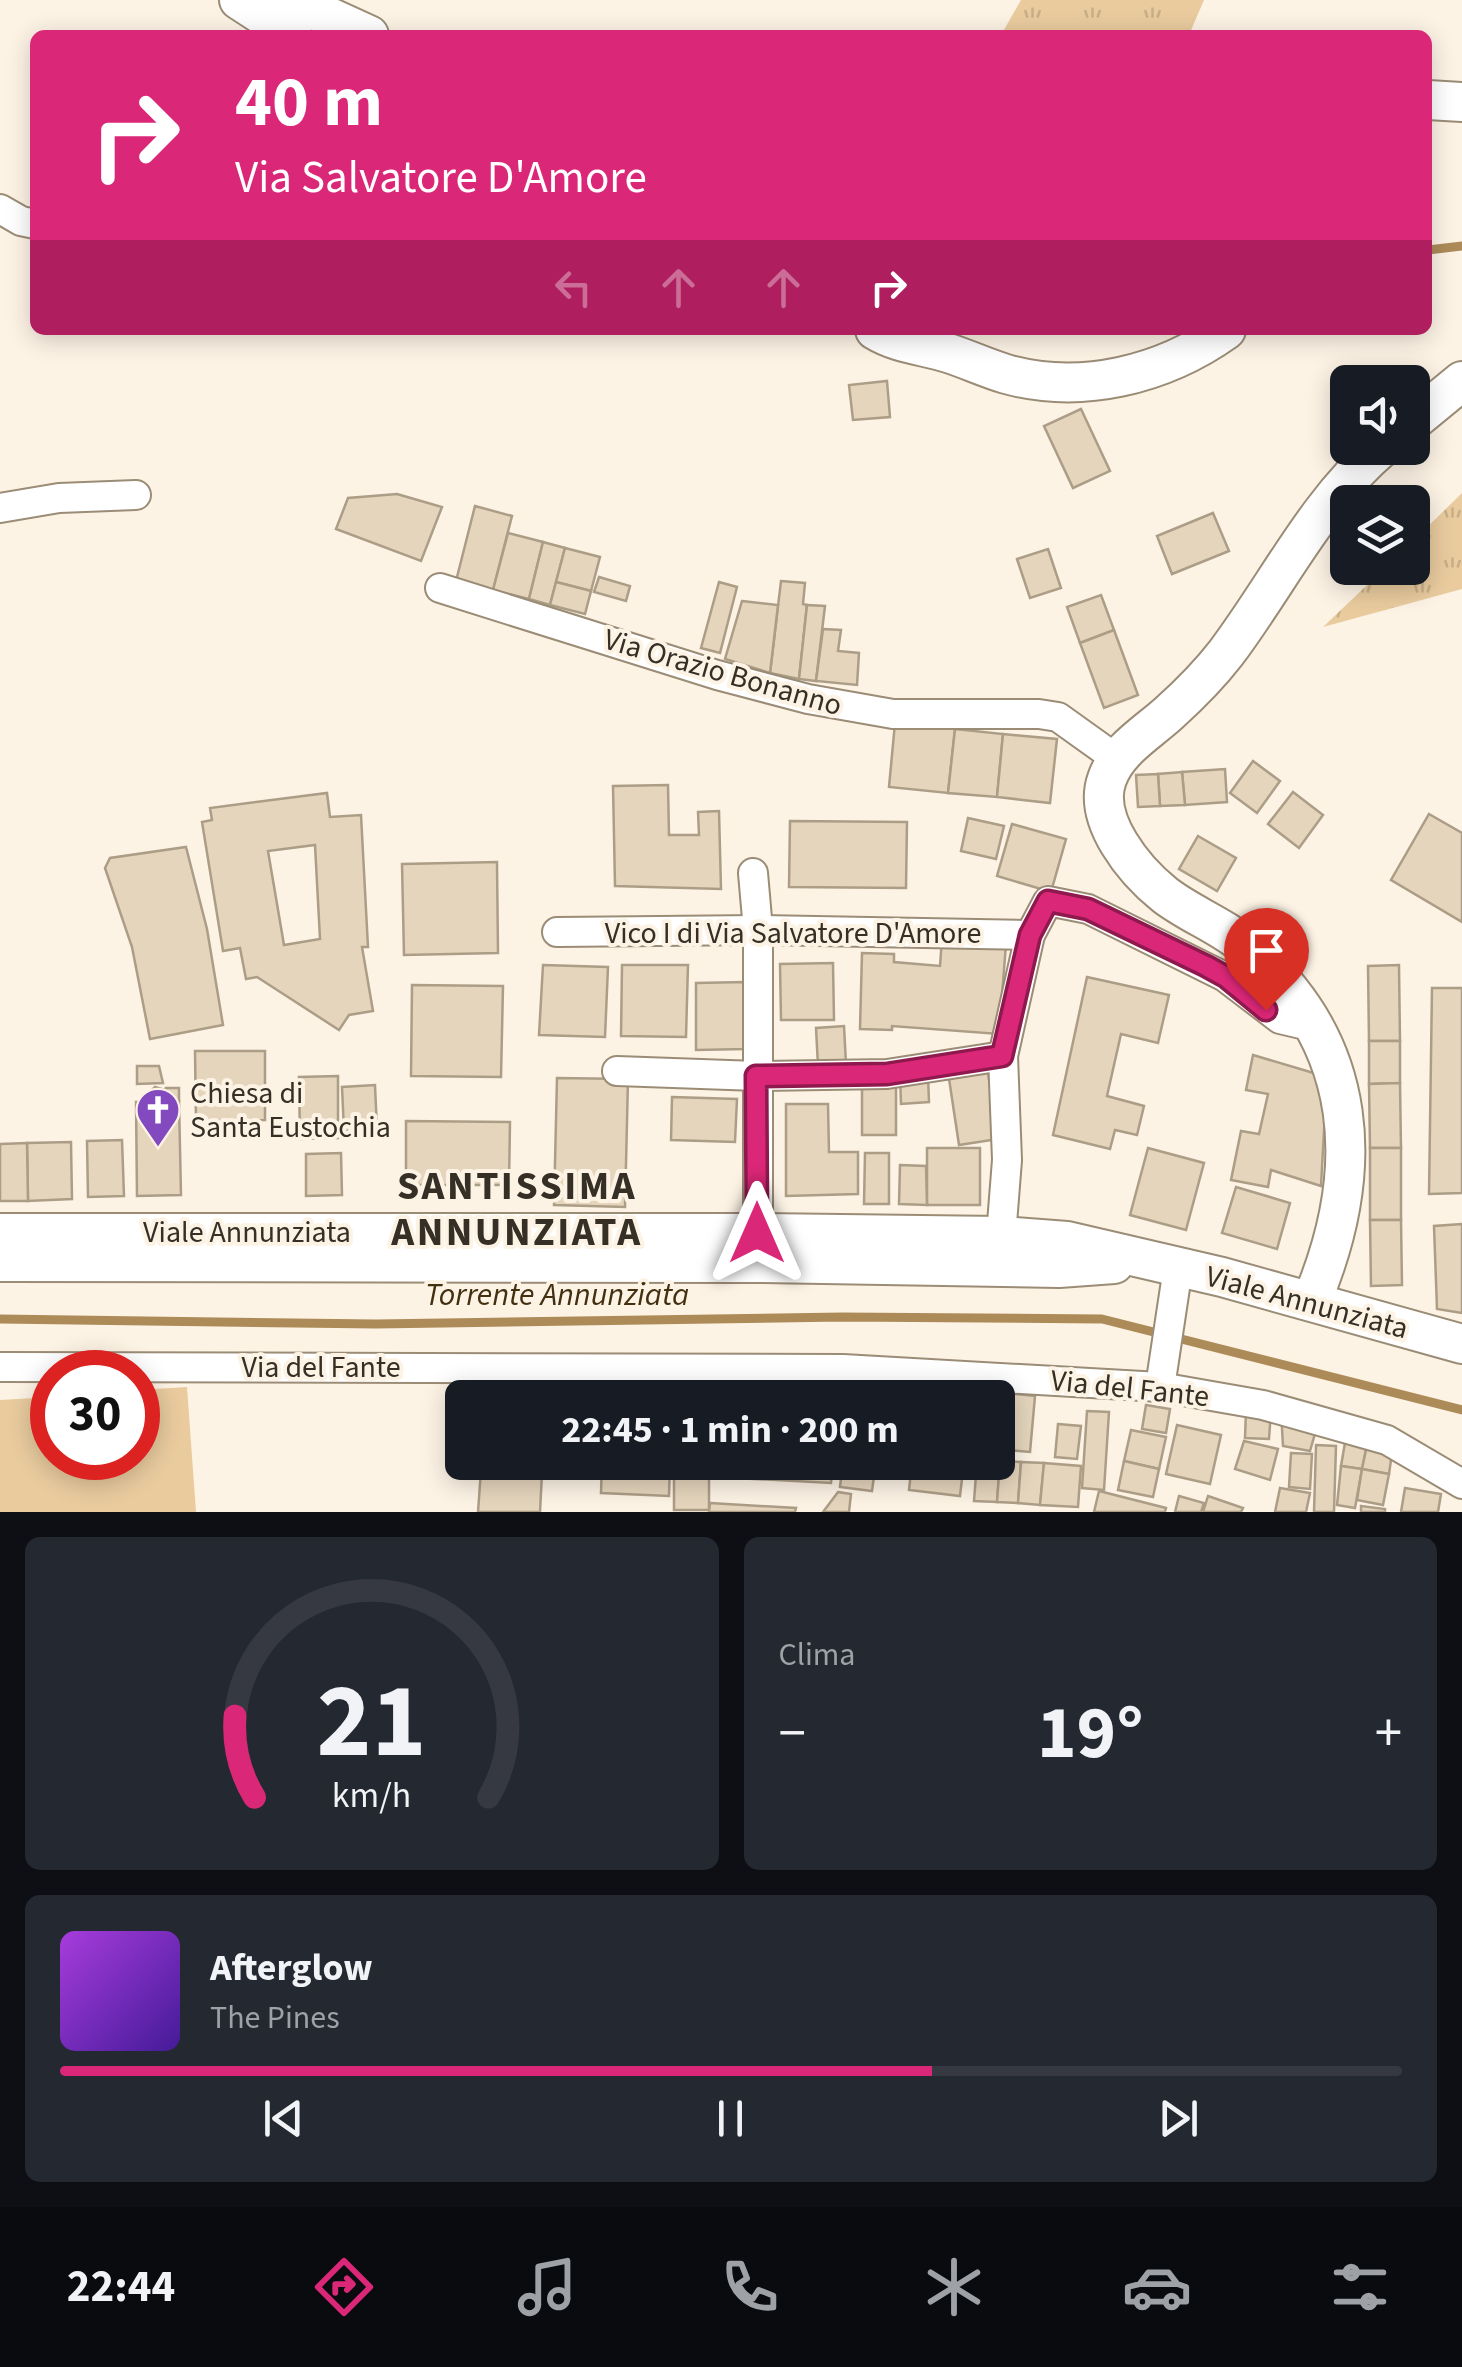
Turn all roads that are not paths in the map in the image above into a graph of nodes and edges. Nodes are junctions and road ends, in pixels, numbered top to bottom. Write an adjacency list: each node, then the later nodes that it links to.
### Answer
1 (239, 0): 3 (main road)
2 (292, 0): 4 (main road)
3 (285, 30)
4 (358, 30)
5 (1432, 99): 6 (main road)
6 (1462, 102)
7 (0, 209): 8 (street)
8 (30, 223)
9 (884, 335): 11 (main road)
10 (1218, 335): 11 (main road)
11 (937, 342)
12 (1462, 382): 13 (main road)
13 (1430, 408)
14 (1364, 465): 18 (main road)
15 (136, 495): 16 (street)
16 (0, 508)
17 (440, 588): 18 (street, Via Orazio Bonanno)
18 (1118, 760): 23 (main road)
19 (753, 873): 20 (street)
20 (758, 930): 21 (street, Vico I di Via Salvatore D'Amore); 22 (street, Vico I di Via Salvatore D'Amore); 26 (street)
21 (557, 932)
22 (1030, 935): 23 (street); 24 (street)
23 (1314, 1027): 33 (main road)
24 (1002, 1056): 26 (street); 29 (street)
25 (617, 1072): 26 (street)
26 (756, 1076): 30 (street)
27 (0, 1234): 28 (main road, Viale Annunziata)
28 (256, 1235): 30 (main road, Viale Annunziata); 31 (main road, Viale Annunziata)
29 (1001, 1236): 30 (main road, Viale Annunziata); 32 (main road, Viale Annunziata)
30 (758, 1248): 32 (main road, Viale Annunziata)
31 (0, 1262)
32 (1168, 1275): 33 (main road, Viale Annunziata); 36 (street)
33 (1312, 1300): 34 (main road, Viale Annunziata)
34 (1462, 1344)
35 (0, 1367): 36 (street, Via del Fante)
36 (1161, 1377): 37 (street, Via del Fante)
37 (1462, 1484)

